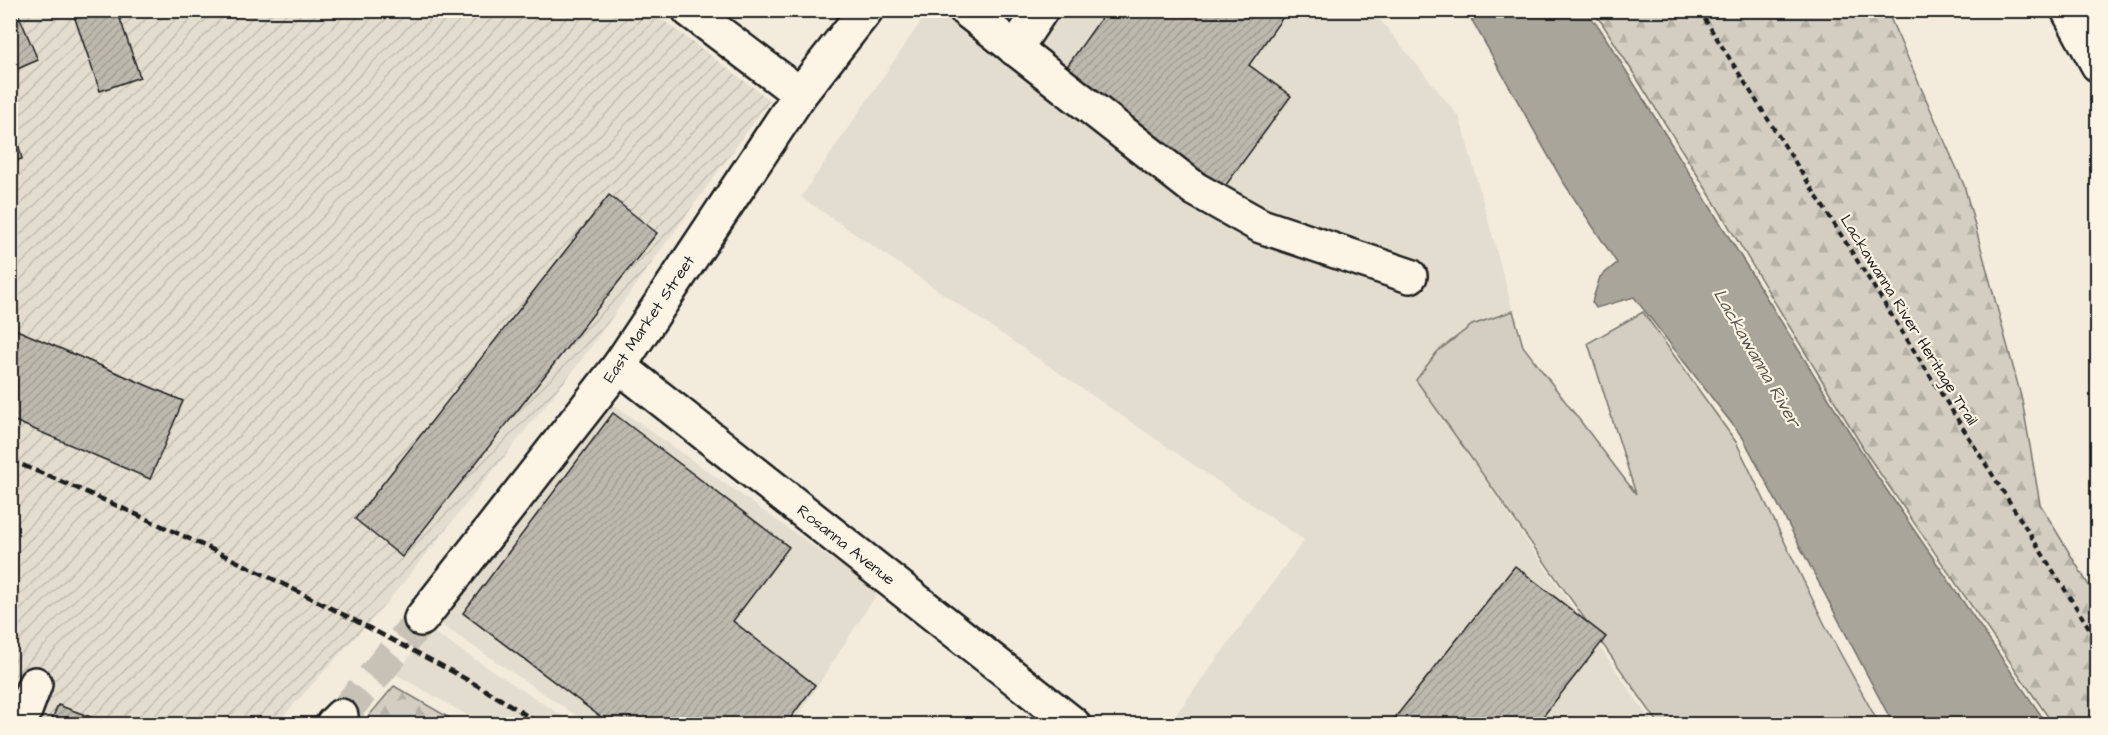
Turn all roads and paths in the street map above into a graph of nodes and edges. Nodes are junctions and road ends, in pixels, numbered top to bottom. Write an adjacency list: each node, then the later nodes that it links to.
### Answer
1 (689, 10): 9 (street)
2 (866, 10): 9 (street, East Market Street)
3 (966, 10): 7 (street)
4 (1041, 10): 7 (street)
5 (1699, 10): 13 (path, Lackawanna River Heritage Trail)
6 (2068, 10): 8 (street)
7 (1015, 49): 10 (street)
8 (2097, 65)
9 (800, 94): 11 (street, East Market Street)
10 (1410, 276)
11 (619, 366): 12 (street, East Market Street); 16 (street, Rosanna Avenue)
12 (422, 619)
13 (2097, 642)
14 (35, 684): 15 (street)
15 (20, 724)
16 (1073, 724)

